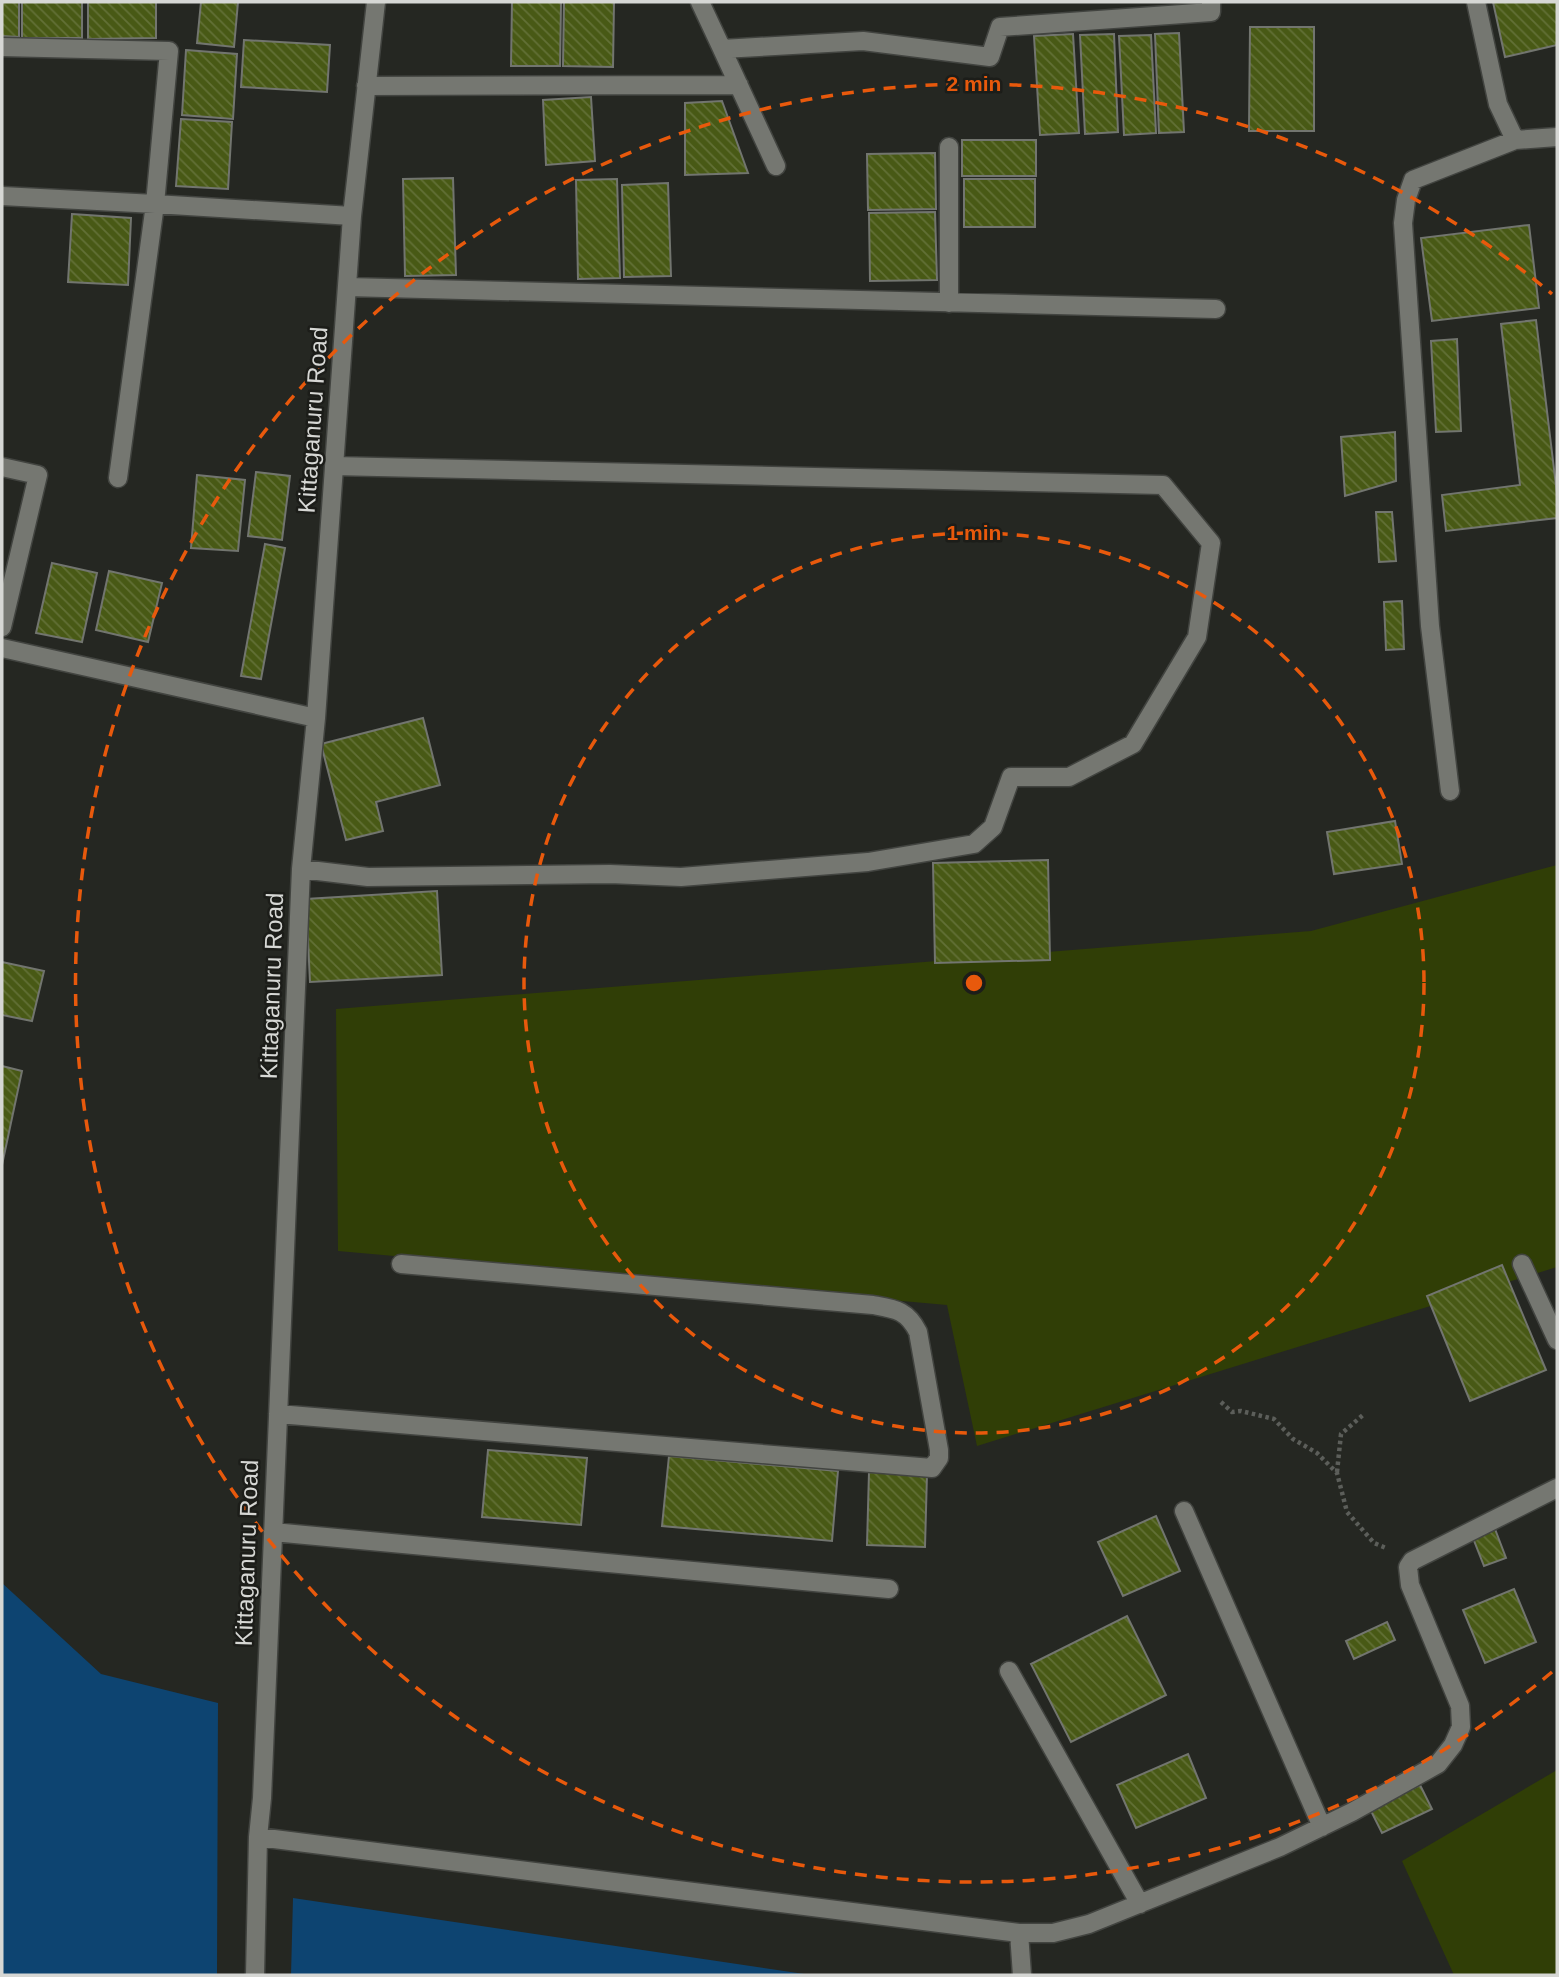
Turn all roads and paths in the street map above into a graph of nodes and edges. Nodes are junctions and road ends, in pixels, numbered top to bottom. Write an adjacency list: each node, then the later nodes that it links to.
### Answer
1 (376, 2): 8 (street, Kittaganuru Road)
2 (700, 2): 6 (street)
3 (1211, 2): 6 (street)
4 (1476, 2): 10 (street)
5 (2, 47): 14 (street)
6 (722, 49): 7 (street)
7 (739, 85): 8 (street); 12 (street)
8 (366, 86): 15 (street, Kittaganuru Road)
9 (1557, 137): 10 (street)
10 (1515, 139): 25 (street)
11 (949, 147): 17 (street)
12 (776, 166)
13 (2, 196): 14 (street)
14 (155, 204): 15 (street); 21 (street)
15 (352, 216): 16 (street, Kittaganuru Road)
16 (346, 287): 17 (street); 19 (street, Kittaganuru Road)
17 (948, 303): 18 (street)
18 (1216, 309)
19 (334, 466): 24 (street, Kittaganuru Road); 26 (street)
20 (2, 467): 22 (street)
21 (118, 478)
22 (2, 627)
23 (2, 648): 24 (street)
24 (316, 718): 26 (street, Kittaganuru Road)
25 (1450, 790)
26 (301, 869): 31 (street, Kittaganuru Road)
27 (401, 1264): 31 (street)
28 (1522, 1264): 29 (street)
29 (1557, 1340)
30 (1221, 1402): 33 (path)
31 (278, 1414): 36 (street, Kittaganuru Road)
32 (1363, 1415): 33 (path)
33 (1337, 1473): 37 (path)
34 (1557, 1488): 37 (street)
35 (1184, 1511): 40 (street)
36 (273, 1532): 38 (street); 41 (street, Kittaganuru Road)
37 (1412, 1561): 40 (street)
38 (889, 1589)
39 (1009, 1671): 42 (street)
40 (1322, 1827): 42 (street)
41 (258, 1836): 43 (street); 44 (street, Kittaganuru Road)
42 (1140, 1904): 43 (street)
43 (1018, 1933): 45 (street)
44 (256, 1975)
45 (1022, 1975)

